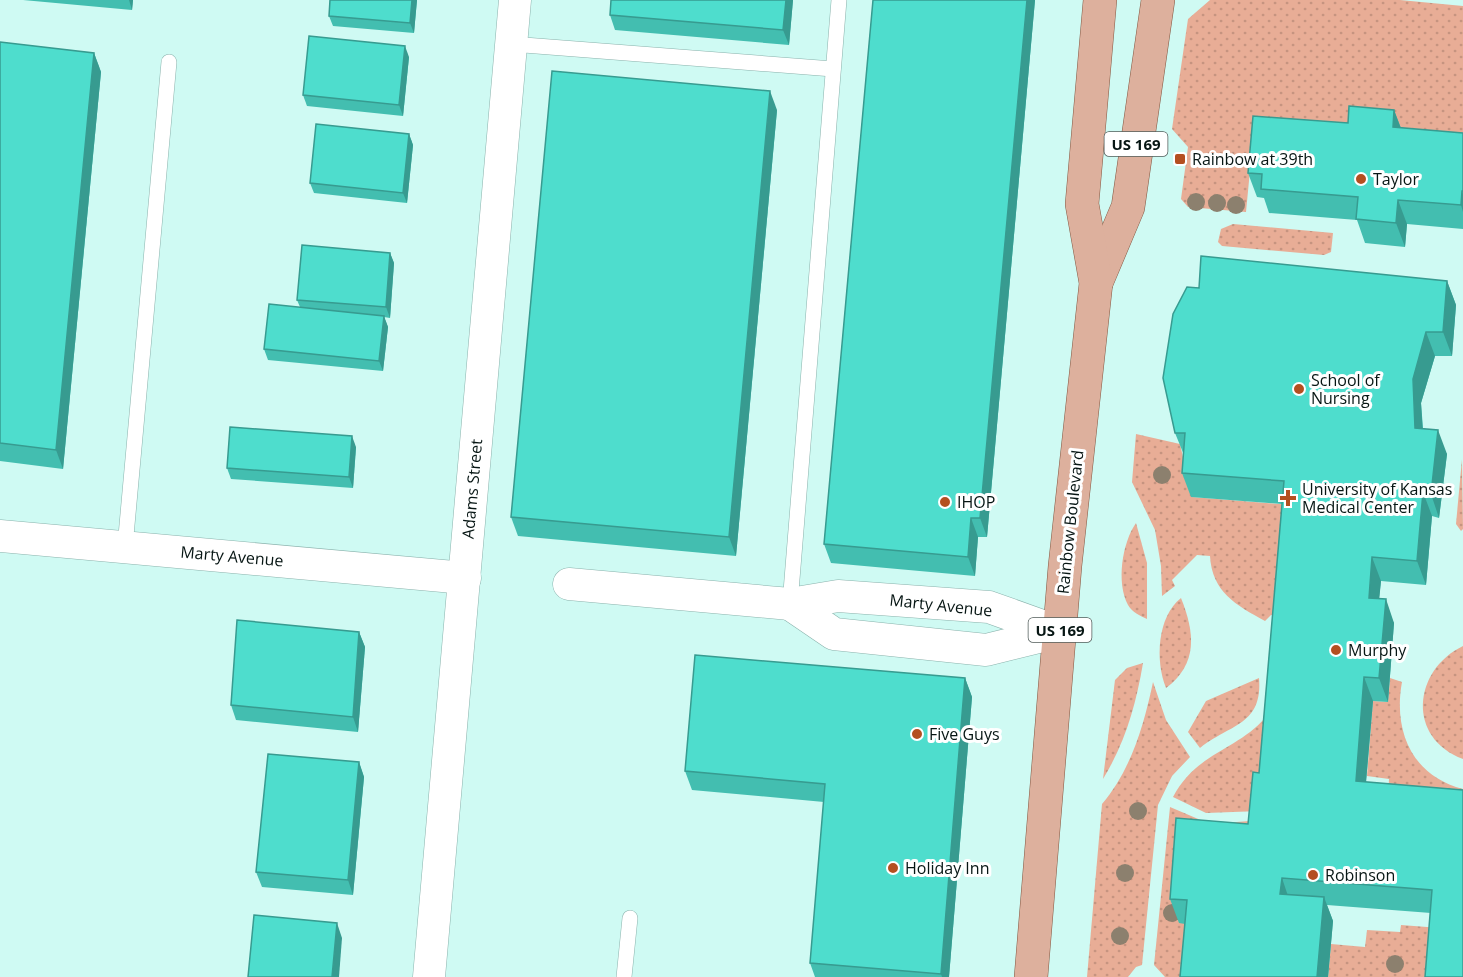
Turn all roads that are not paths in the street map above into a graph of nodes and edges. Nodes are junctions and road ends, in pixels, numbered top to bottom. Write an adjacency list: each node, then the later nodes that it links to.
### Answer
1 (515, 0): 5 (street, Adams Street)
2 (839, 0): 7 (lane)
3 (1100, 0): 8 (main road, Rainbow Boulevard / US 169)
4 (1158, 0): 8 (main road, Rainbow Boulevard / US 169)
5 (511, 44): 7 (lane); 11 (street, Adams Street)
6 (169, 62): 10 (lane)
7 (833, 69): 13 (lane)
8 (1096, 283): 14 (main road, Rainbow Boulevard / US 169)
9 (0, 536): 10 (street, Marty Avenue)
10 (125, 547): 11 (street, Marty Avenue)
11 (465, 578): 16 (street, Adams Street)
12 (569, 584): 13 (street, Marty Avenue)
13 (790, 604): 14 (street, Marty Avenue); 14 (street, Marty Avenue)
14 (1059, 632): 18 (main road, Rainbow Boulevard / US 169)
15 (630, 918): 17 (lane)
16 (429, 977)
17 (624, 977)
18 (1031, 977)

